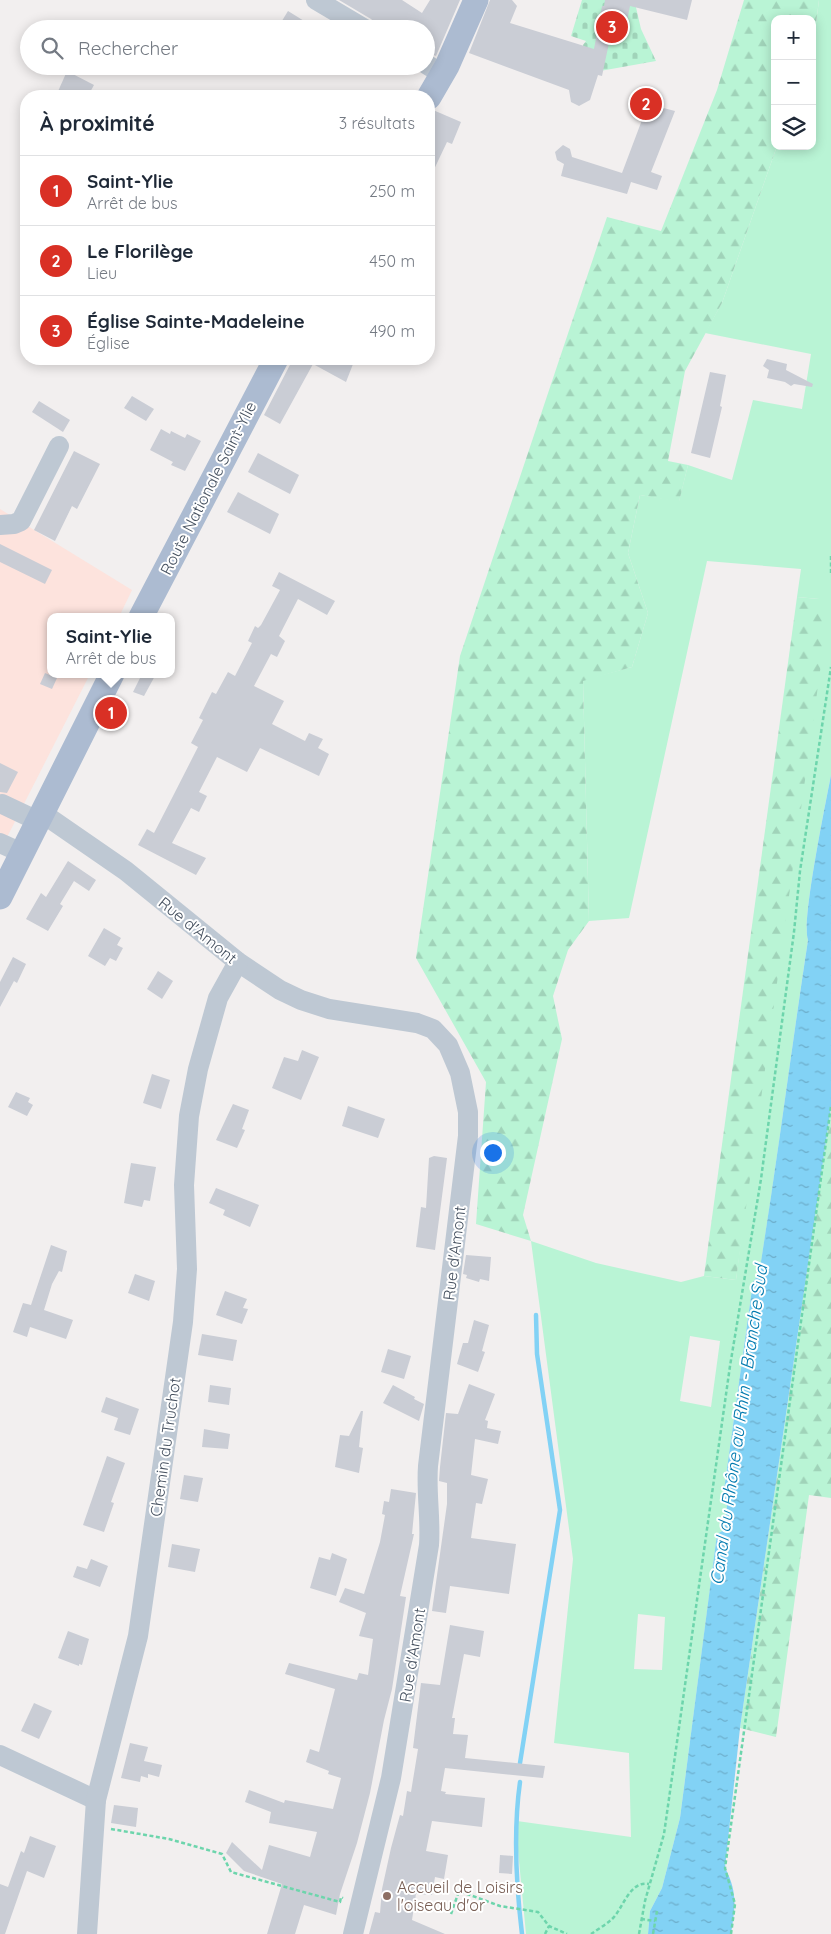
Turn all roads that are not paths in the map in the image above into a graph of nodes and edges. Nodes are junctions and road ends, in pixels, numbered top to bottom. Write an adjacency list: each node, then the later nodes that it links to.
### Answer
1 (316, 0): 3 (street)
2 (476, 0): 4 (main road)
3 (350, 20)
4 (435, 67)
5 (433, 75): 6 (main road)
6 (430, 90)
7 (273, 365): 10 (main road, Route Nationale Saint-Ylie)
8 (58, 446): 9 (street)
9 (0, 526)
10 (144, 613)
11 (110, 678): 13 (main road)
12 (2, 804): 13 (street, Rue d'Amont)
13 (40, 817): 14 (main road); 16 (street, Rue d'Amont)
14 (11, 848): 15 (main road)
15 (0, 897)
16 (238, 962): 18 (street, Chemin du Truchot); 20 (street, Rue d'Amont)
17 (0, 1756): 18 (street)
18 (96, 1800): 19 (street, Chemin du Truchot)
19 (87, 1934)
20 (353, 1934)

